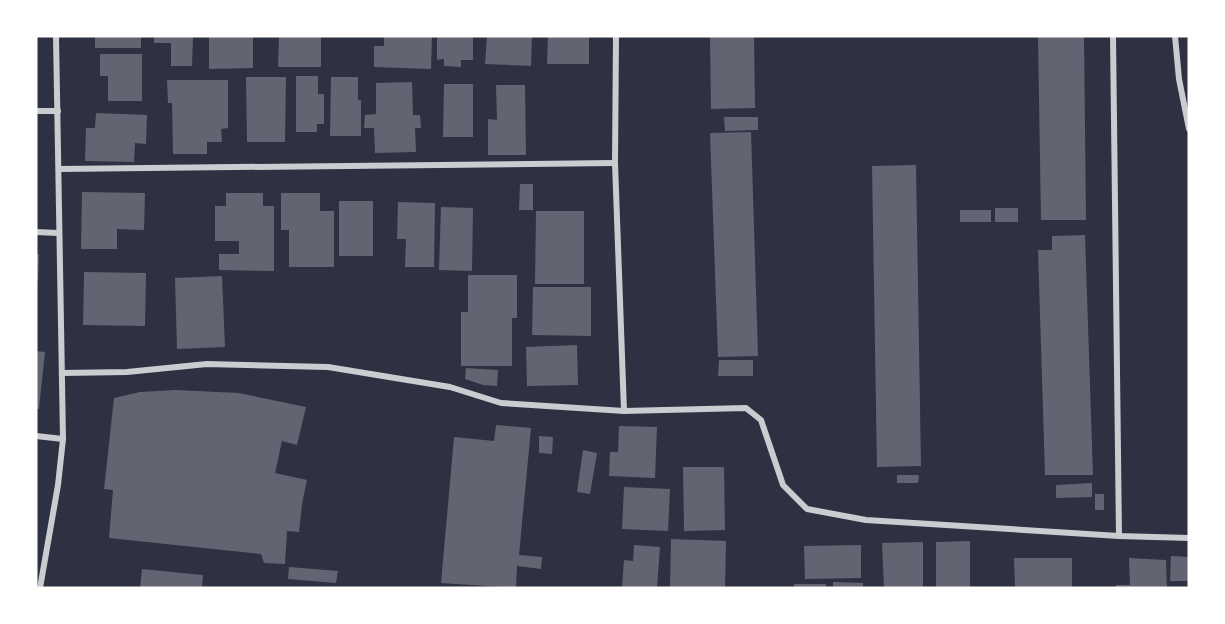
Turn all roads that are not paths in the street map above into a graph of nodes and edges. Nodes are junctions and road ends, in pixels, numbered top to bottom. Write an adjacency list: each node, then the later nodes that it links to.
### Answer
1 (56, 36): 6 (street)
2 (616, 36): 8 (street)
3 (1113, 36): 16 (street)
4 (1175, 36): 7 (street)
5 (36, 111): 6 (street)
6 (58, 111): 9 (street)
7 (1189, 129)
8 (615, 163): 9 (street); 13 (street)
9 (59, 169): 11 (street)
10 (36, 232): 11 (street)
11 (58, 233): 12 (street)
12 (62, 373): 13 (street); 15 (street)
13 (624, 411): 16 (street)
14 (36, 436): 15 (street)
15 (63, 439): 18 (street)
16 (1119, 536): 17 (street)
17 (1189, 538)
18 (40, 588)

